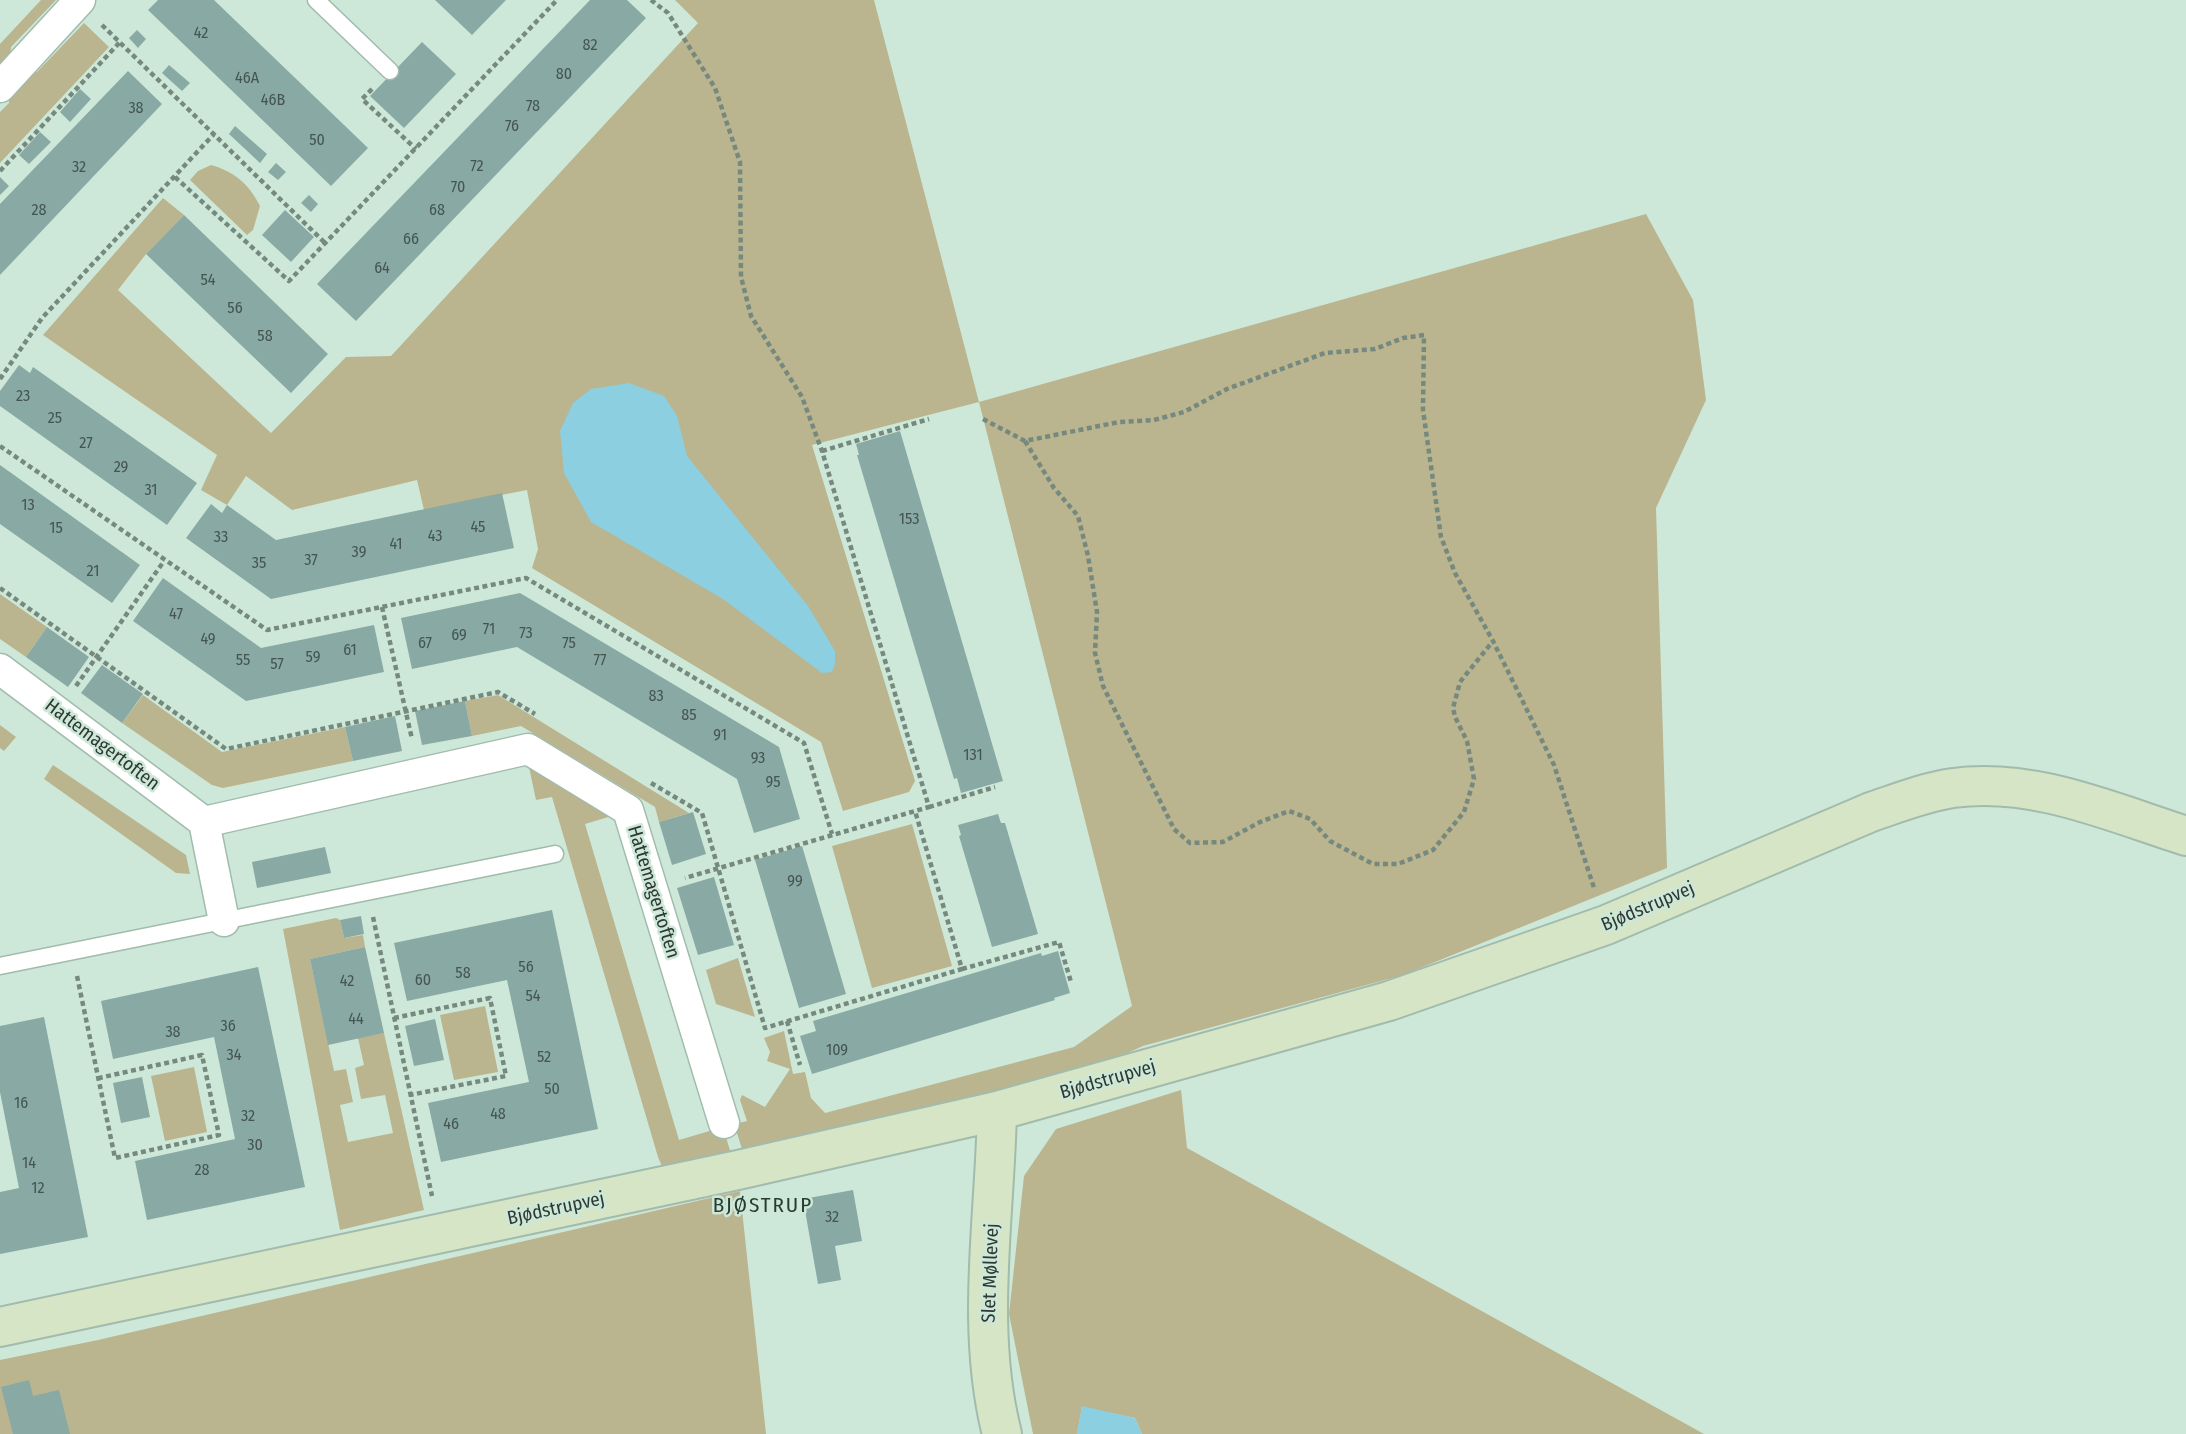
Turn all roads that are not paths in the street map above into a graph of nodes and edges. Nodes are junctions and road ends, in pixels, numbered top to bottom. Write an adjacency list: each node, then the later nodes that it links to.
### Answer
1 (316, 0): 3 (lane)
2 (80, 1): 4 (street)
3 (390, 71)
4 (0, 87)
5 (0, 669): 6 (street, Hattemagertoften)
6 (204, 822): 9 (street); 12 (street, Hattemagertoften)
7 (2186, 836): 11 (street, Bjødstrupvej)
8 (555, 855): 9 (lane)
9 (224, 921): 10 (lane)
10 (0, 966)
11 (997, 1111): 13 (street, Bjødstrupvej); 14 (street, Slet Møllevej)
12 (724, 1123)
13 (0, 1327)
14 (1002, 1434)

